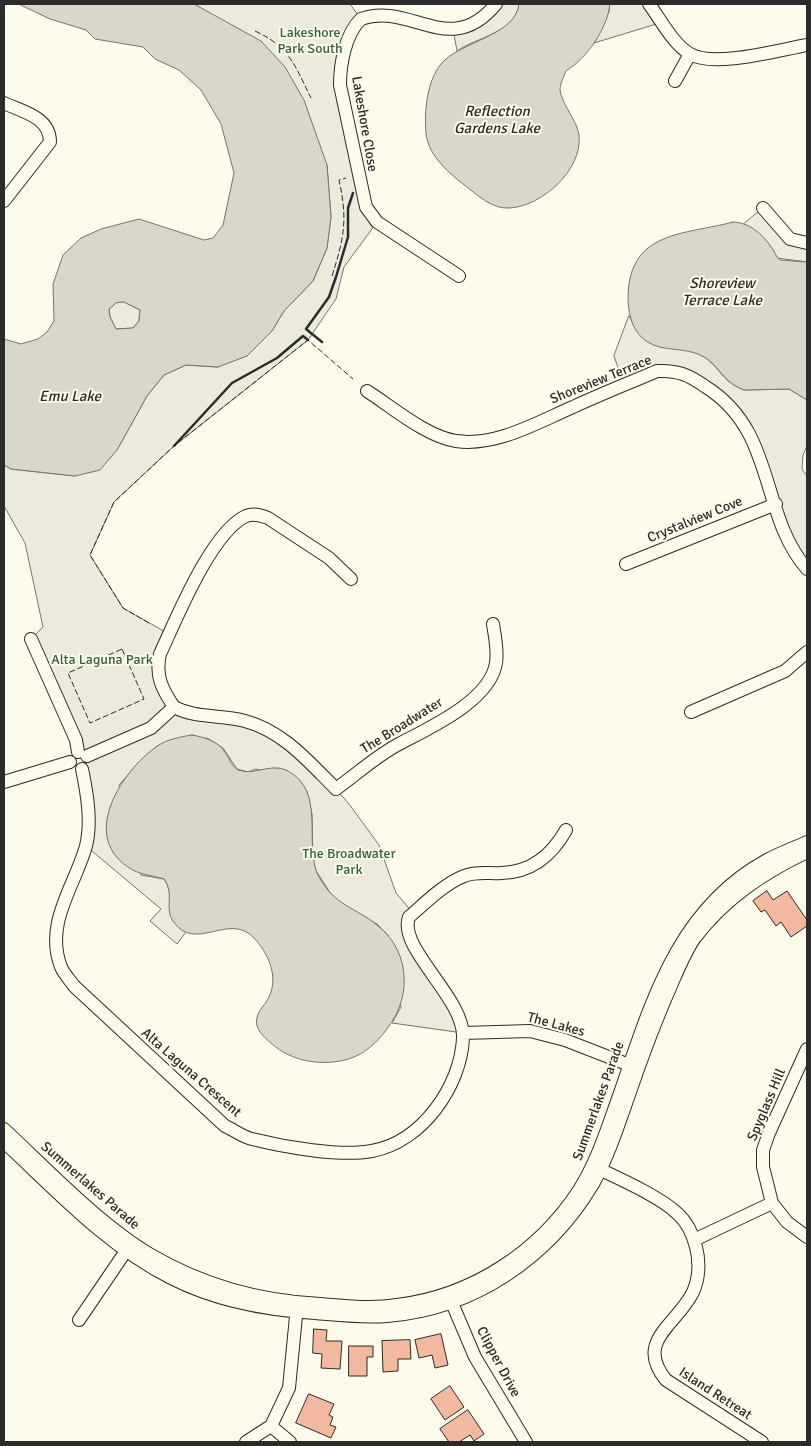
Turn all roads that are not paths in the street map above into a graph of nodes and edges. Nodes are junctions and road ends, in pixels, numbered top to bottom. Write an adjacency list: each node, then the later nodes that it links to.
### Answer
1 (496, 4): 10 (street, Lakeshore Close)
2 (649, 4): 4 (street)
3 (807, 45): 4 (street)
4 (690, 54): 5 (street)
5 (675, 81)
6 (4, 103): 7 (street)
7 (4, 201)
8 (763, 208): 9 (street)
9 (807, 243)
10 (459, 276)
11 (367, 391): 12 (street, Shoreview Terrace)
12 (776, 504): 13 (street, Crystalview Cove); 14 (street, Shoreview Terrace)
13 (626, 564)
14 (807, 569)
15 (351, 579): 19 (street)
16 (493, 624): 19 (street, The Broadwater)
17 (31, 639): 21 (street)
18 (807, 652): 20 (street)
19 (174, 707): 21 (street)
20 (691, 712)
21 (78, 756): 22 (street); 26 (street, Alta Laguna Crescent)
22 (4, 782)
23 (566, 830): 26 (street)
24 (807, 842): 28 (street, Summerlakes Parade)
25 (807, 852): 28 (street, Summerlakes Parade)
26 (463, 1033): 28 (street, The Lakes)
27 (807, 1049): 32 (street, Spyglass Hill)
28 (633, 1067): 31 (street, Summerlakes Parade)
29 (4, 1129): 35 (street, Summerlakes Parade)
30 (4, 1142): 35 (street, Summerlakes Parade)
31 (597, 1168): 34 (street, Island Retreat); 36 (street, Summerlakes Parade)
32 (772, 1203): 33 (street, Spyglass Hill); 34 (street)
33 (807, 1238)
34 (694, 1240): 43 (street, Island Retreat)
35 (128, 1247): 37 (street, Summerlakes Parade); 38 (street)
36 (450, 1298): 37 (street, Summerlakes Parade); 42 (street, Clipper Drive)
37 (297, 1308): 39 (street)
38 (79, 1320)
39 (271, 1426): 40 (street); 41 (street)
40 (246, 1442)
41 (290, 1442)
42 (526, 1442)
43 (762, 1442)

